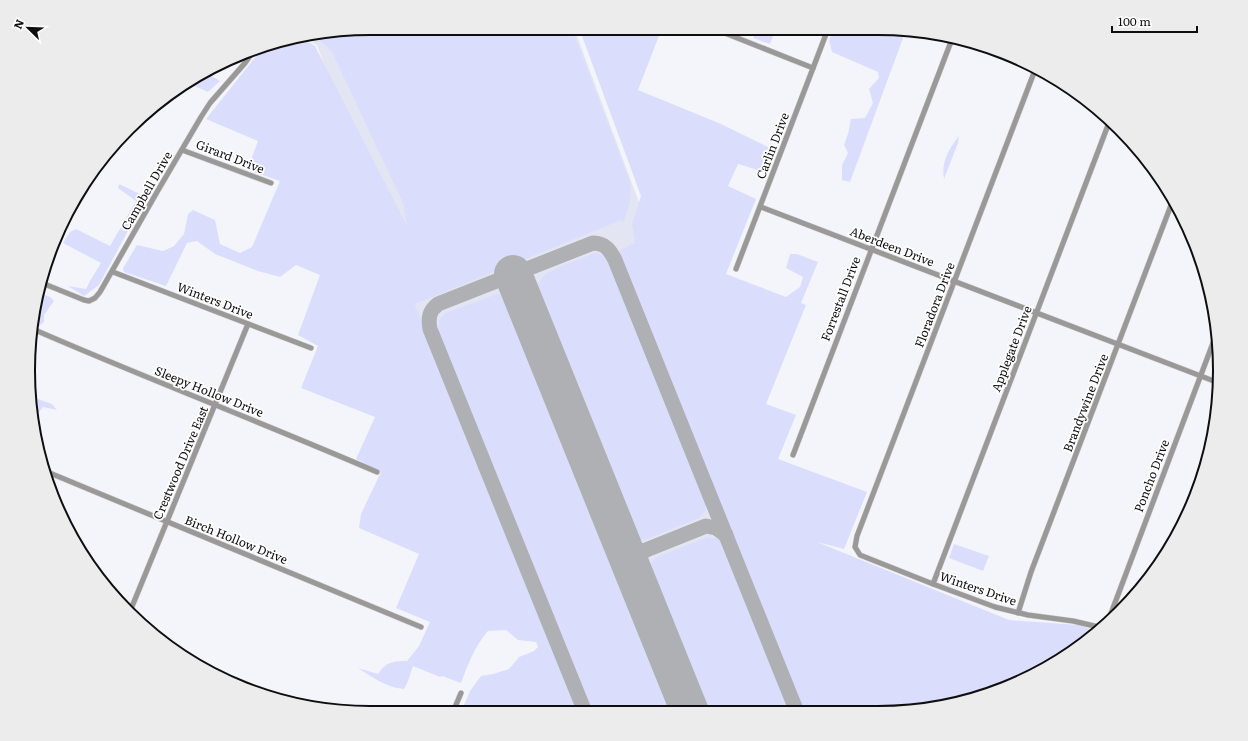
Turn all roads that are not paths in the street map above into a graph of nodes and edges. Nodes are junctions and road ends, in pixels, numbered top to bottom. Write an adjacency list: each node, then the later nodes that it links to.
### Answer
1 (730, 35): 5 (street)
2 (826, 35): 5 (street, Carlin Drive)
3 (951, 43): 12 (street, Forrestall Drive)
4 (248, 59): 8 (street, Campbell Drive)
5 (813, 68): 10 (street, Carlin Drive)
6 (1033, 74): 15 (street, Floradora Drive)
7 (1108, 126): 17 (street, Applegate Drive)
8 (182, 150): 9 (street, Girard Drive); 14 (street, Campbell Drive)
9 (271, 183)
10 (760, 207): 12 (street, Aberdeen Drive); 13 (street, Carlin Drive)
11 (1170, 207): 20 (street, Brandywine Drive)
12 (871, 250): 15 (street, Aberdeen Drive); 26 (street, Forrestall Drive)
13 (736, 270)
14 (113, 272): 16 (street, Campbell Drive); 18 (street, Winters Drive)
15 (954, 282): 17 (street, Aberdeen Drive); 30 (street, Floradora Drive)
16 (46, 284)
17 (1036, 314): 20 (street, Aberdeen Drive); 31 (street, Applegate Drive)
18 (248, 324): 22 (street, Winters Drive); 25 (street, Crestwood Drive East)
19 (38, 331): 25 (street, Sleepy Hollow Drive)
20 (1119, 345): 23 (street, Aberdeen Drive); 34 (street, Brandywine Drive)
21 (1212, 347): 23 (street, Poncho Drive)
22 (311, 348)
23 (1201, 376): 24 (street, Aberdeen Drive); 33 (street, Poncho Drive)
24 (1213, 380)
25 (216, 405): 27 (street, Sleepy Hollow Drive); 29 (street, Crestwood Drive East)
26 (793, 455)
27 (376, 472)
28 (52, 474): 29 (street, Birch Hollow Drive)
29 (166, 522): 32 (street, Crestwood Drive East); 36 (street, Birch Hollow Drive)
30 (855, 547): 31 (street, Winters Drive)
31 (933, 584): 34 (street, Winters Drive)
32 (132, 607)
33 (1112, 611)
34 (1018, 613): 35 (street, Winters Drive)
35 (1095, 626)
36 (420, 627)
37 (461, 693): 38 (street)
38 (456, 706)

